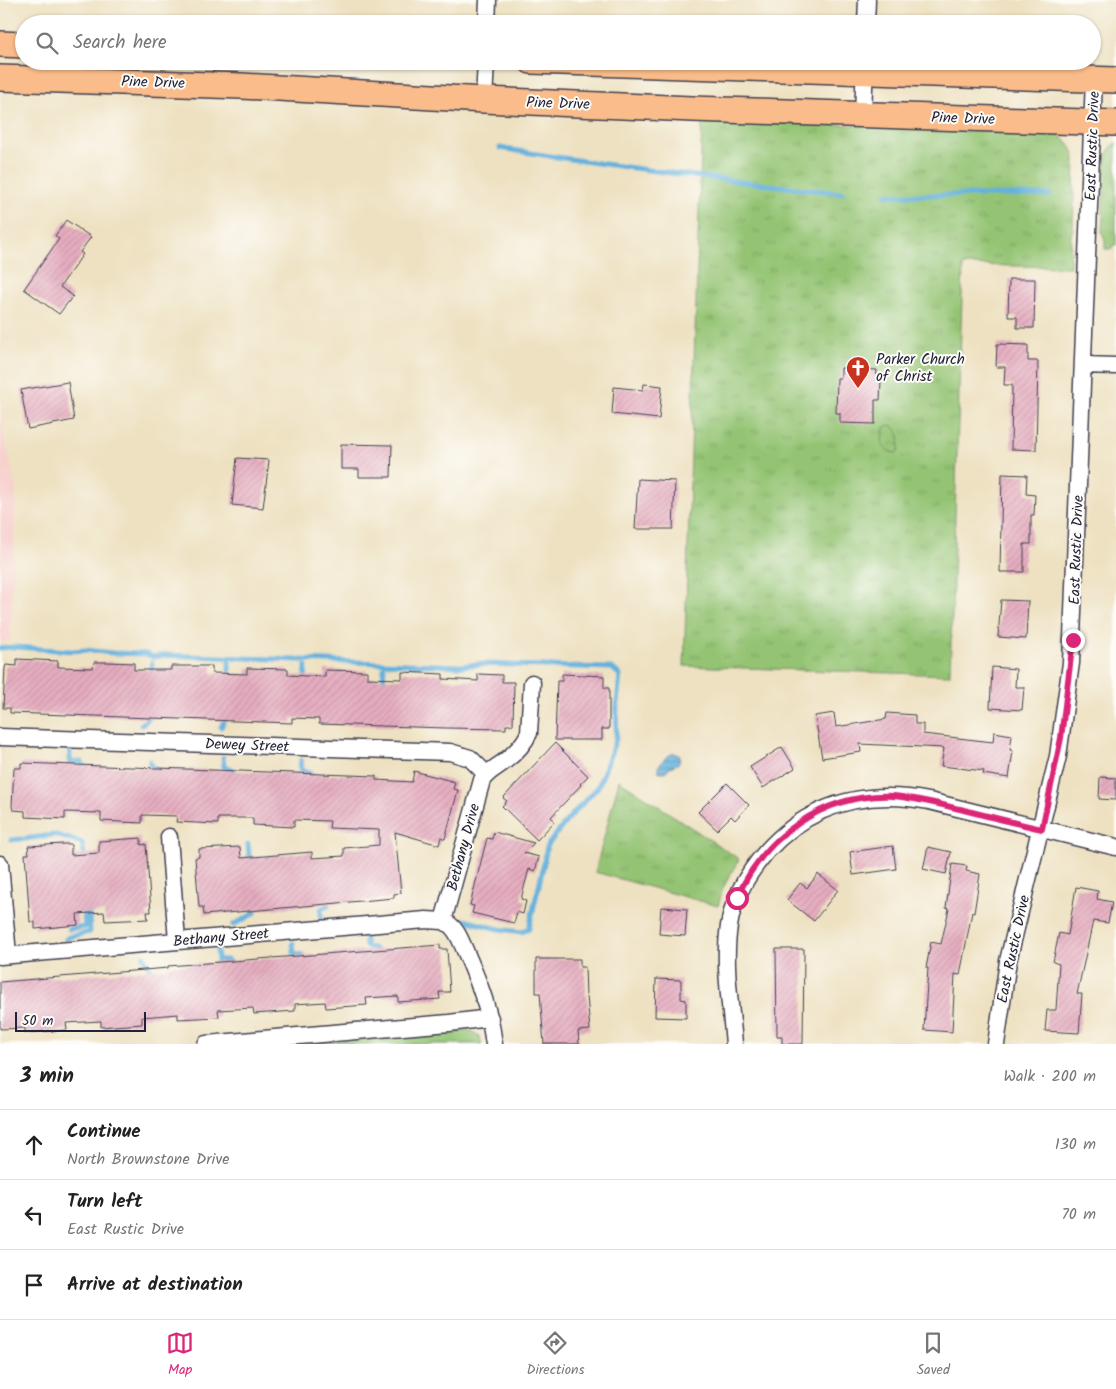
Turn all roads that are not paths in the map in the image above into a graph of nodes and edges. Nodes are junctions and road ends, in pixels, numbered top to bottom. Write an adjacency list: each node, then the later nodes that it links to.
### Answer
1 (488, 0): 3 (street)
2 (867, 0): 4 (street)
3 (487, 15)
4 (866, 15)
5 (0, 44): 6 (main road)
6 (15, 45)
7 (486, 70): 12 (street)
8 (865, 70): 13 (street)
9 (939, 70): 11 (main road)
10 (0, 78): 12 (main road, Pine Drive)
11 (1105, 79): 14 (street, East Rustic Drive)
12 (484, 100): 13 (main road, Pine Drive)
13 (863, 115): 14 (main road, Pine Drive)
14 (1104, 122): 15 (street, East Rustic Drive)
15 (1084, 365): 16 (street); 20 (street, East Rustic Drive)
16 (1116, 366)
17 (532, 683): 19 (street)
18 (0, 737): 19 (street, Dewey Street)
19 (486, 774): 24 (street, Bethany Drive)
20 (1042, 829): 22 (street); 30 (street); 31 (street, East Rustic Drive)
21 (169, 837): 25 (street)
22 (1116, 847)
23 (0, 864): 26 (street)
24 (443, 921): 25 (street, Bethany Street); 27 (street)
25 (178, 941): 26 (street, Bethany Street)
26 (4, 956)
27 (490, 1018): 28 (street); 29 (street)
28 (206, 1044)
29 (494, 1044)
30 (734, 1044)
31 (996, 1044)

